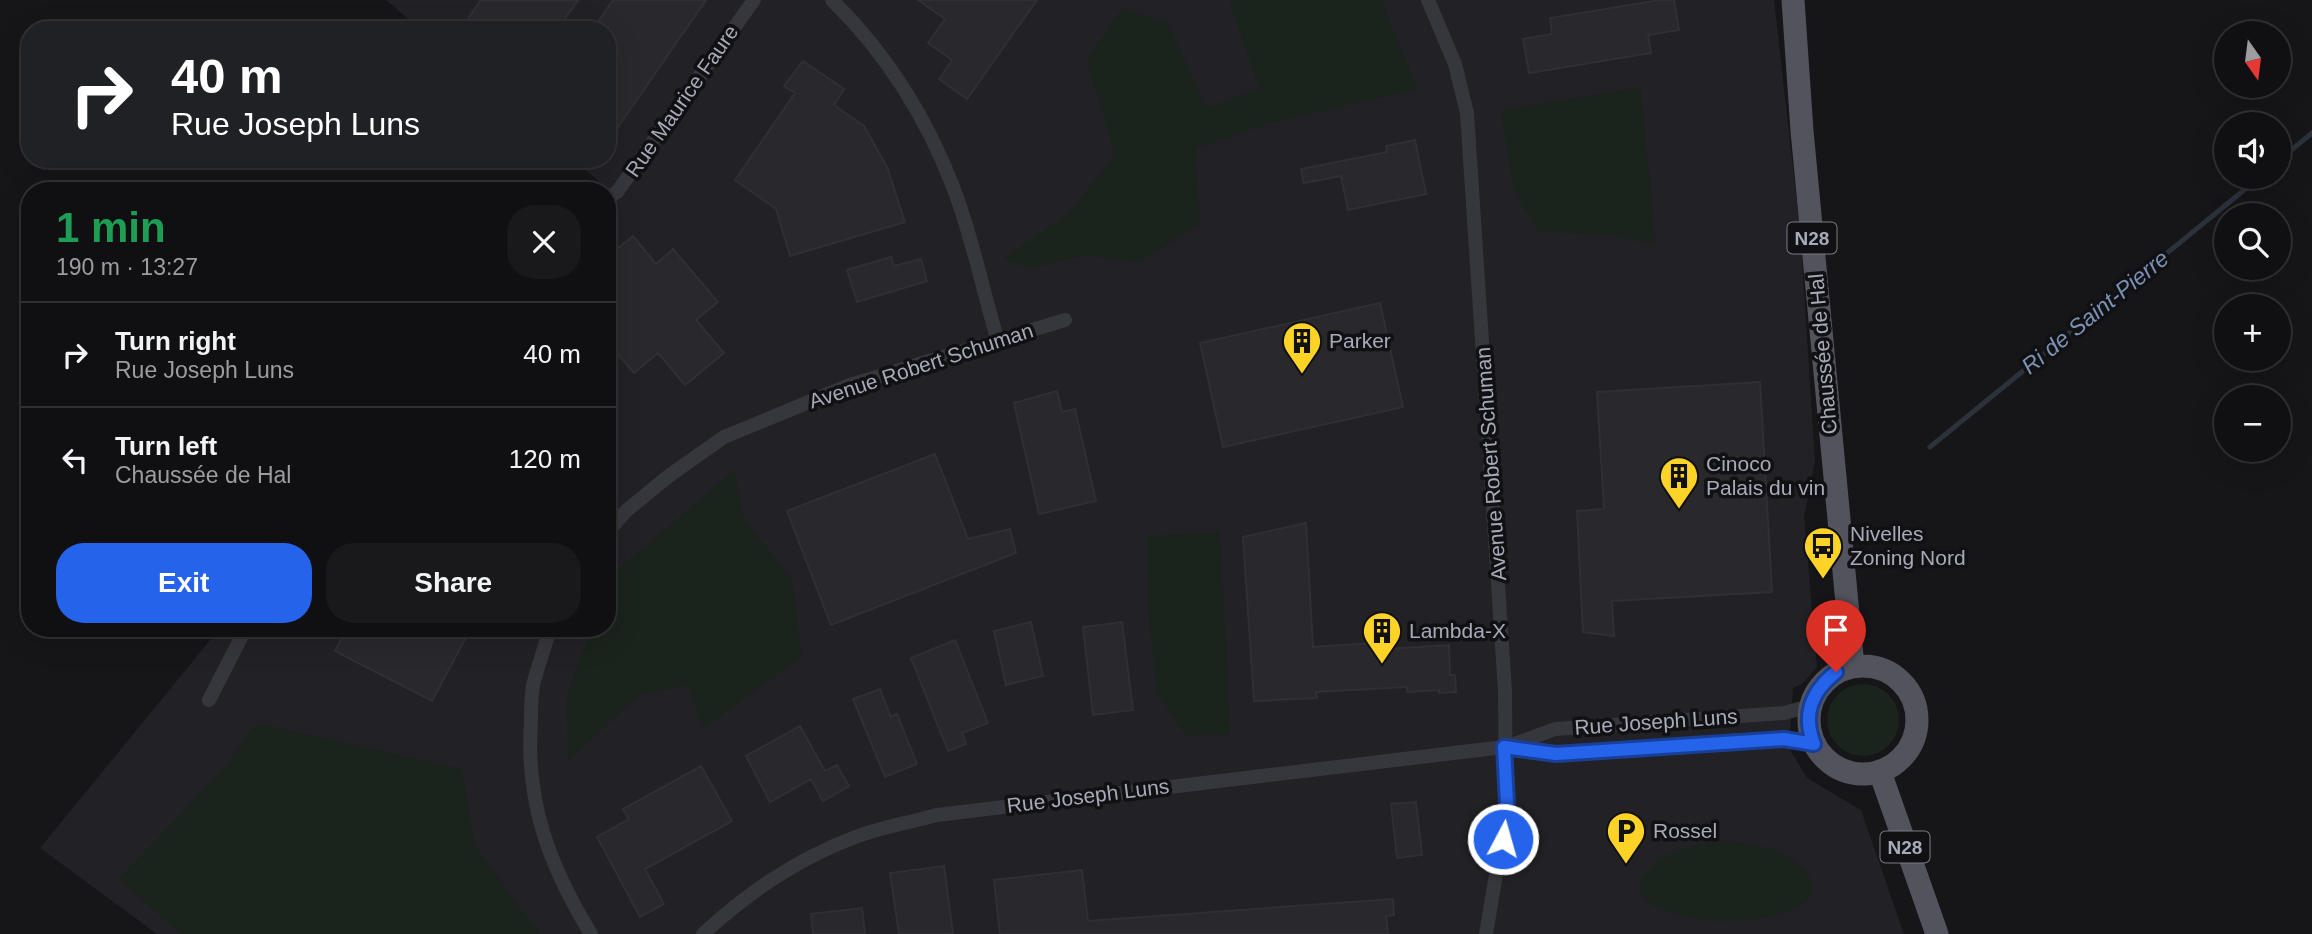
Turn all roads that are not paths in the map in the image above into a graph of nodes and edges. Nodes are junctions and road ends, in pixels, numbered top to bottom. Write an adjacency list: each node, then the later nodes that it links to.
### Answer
1 (754, 0): 5 (street, Rue Maurice Faure)
2 (832, 0): 7 (street)
3 (1428, 0): 15 (street, Avenue Robert Schuman)
4 (1793, 0): 11 (main road, Chaussée de Hal / N28)
5 (616, 193)
6 (1065, 320): 7 (street, Avenue Robert Schuman)
7 (998, 341): 8 (street, Avenue Robert Schuman)
8 (616, 523)
9 (241, 637): 12 (street)
10 (547, 637): 17 (street)
11 (1853, 666): 13 (main road); 16 (main road)
12 (209, 700)
13 (1810, 706): 14 (main road); 15 (street, Rue Joseph Luns)
14 (1814, 744): 15 (street, Rue Joseph Luns); 16 (main road)
15 (1504, 747): 18 (street, Rue Joseph Luns); 19 (street, Avenue Robert Schuman)
16 (1880, 772): 20 (main road, N28)
17 (591, 934)
18 (703, 934)
19 (1486, 934)
20 (1937, 934)

